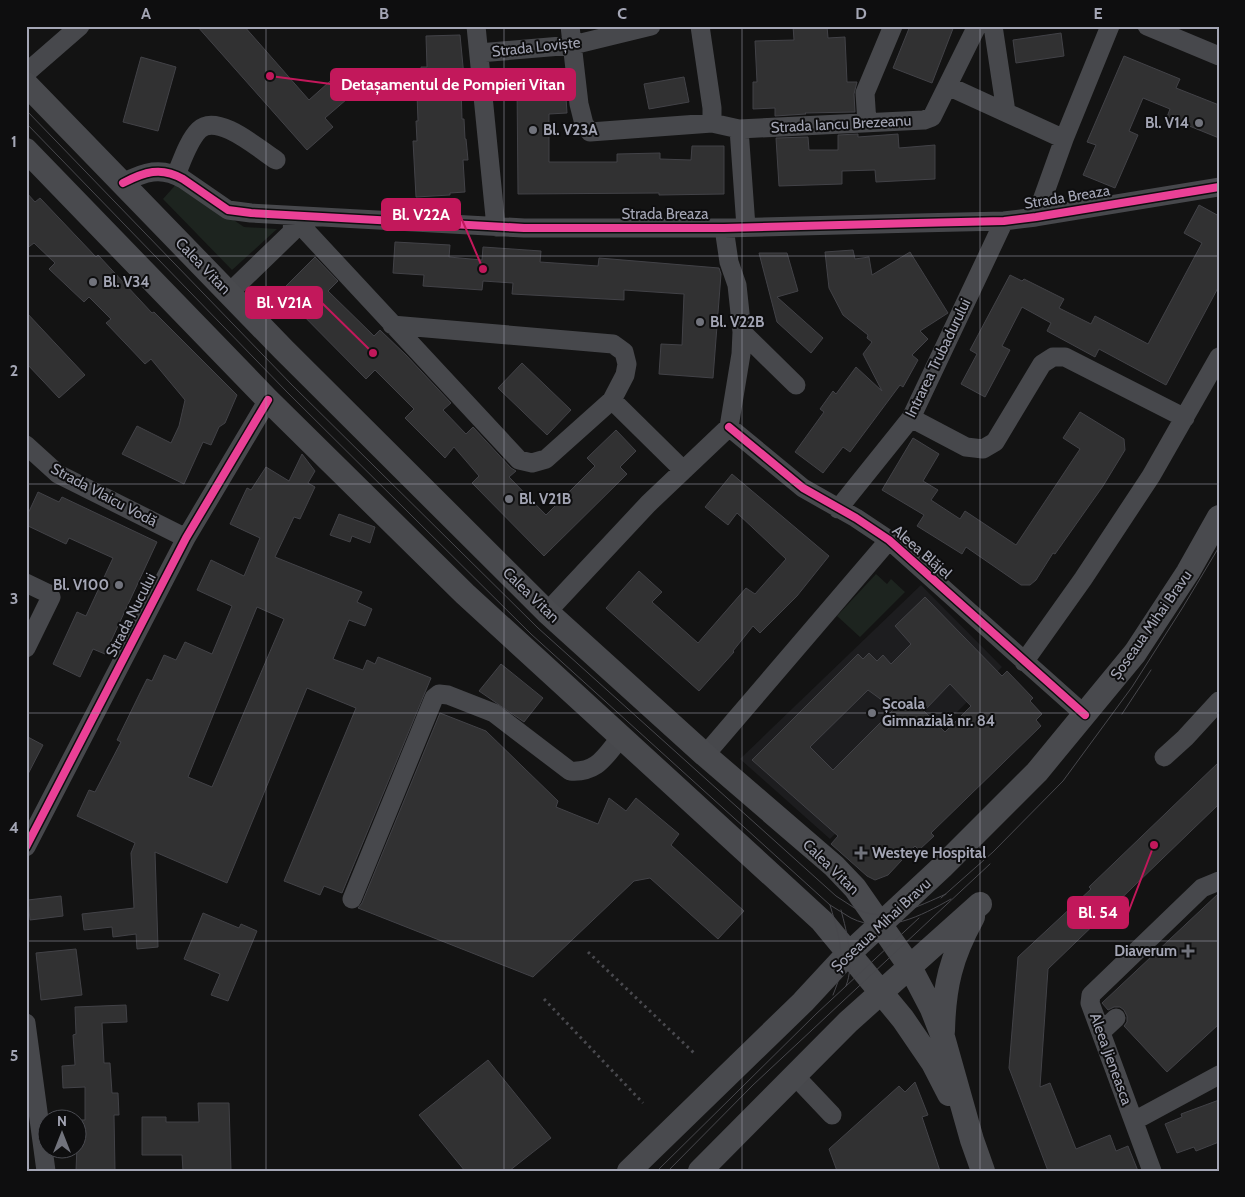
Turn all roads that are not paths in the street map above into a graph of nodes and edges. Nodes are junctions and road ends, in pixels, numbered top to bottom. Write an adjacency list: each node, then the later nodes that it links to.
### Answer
1 (80, 26): 14 (street)
2 (476, 26): 12 (street)
3 (570, 26): 11 (street)
4 (652, 26): 11 (street, Strada Loviște)
5 (700, 26): 18 (street)
6 (893, 26): 19 (street)
7 (977, 26): 16 (street, Strada Iancu Brezeanu)
8 (993, 26): 17 (street)
9 (1110, 26): 21 (street)
10 (1147, 26): 13 (street)
11 (573, 46): 12 (street, Strada Loviște); 18 (street)
12 (479, 53): 30 (street)
13 (1219, 56)
14 (26, 73)
15 (26, 84): 25 (main road, Calea Vitan)
16 (948, 86): 17 (street); 19 (street, Strada Iancu Brezeanu)
17 (1006, 112): 21 (street)
18 (712, 123): 20 (street)
19 (867, 123): 20 (street, Strada Iancu Brezeanu)
20 (738, 129): 31 (street)
21 (1064, 139): 28 (street)
22 (26, 150): 38 (main road, Calea Vitan)
23 (276, 160): 24 (street)
24 (176, 175): 25 (street, Strada Breaza); 27 (street, Strada Breaza)
25 (123, 183): 33 (main road, Calea Vitan)
26 (1219, 187): 28 (street, Strada Breaza)
27 (293, 217): 30 (street, Strada Breaza); 33 (street); 34 (street)
28 (1036, 217): 29 (street, Strada Breaza)
29 (1004, 220): 31 (street, Strada Breaza); 40 (street, Intrarea Trubadurului)
30 (496, 227): 32 (street, Strada Breaza)
31 (746, 227): 32 (street, Strada Breaza)
32 (724, 228): 35 (street)
33 (229, 293): 50 (main road, Calea Vitan)
34 (392, 326): 39 (street); 39 (street)
35 (742, 332): 37 (street); 42 (street)
36 (1219, 356): 41 (street)
37 (796, 385)
38 (268, 400): 47 (street, Strada Nucului); 55 (main road, Calea Vitan)
39 (612, 400): 44 (street)
40 (911, 418): 41 (street); 45 (street, Intrarea Trubadurului)
41 (1185, 418): 52 (street)
42 (729, 427): 44 (street); 45 (street, Aleea Blăjel)
43 (27, 447): 47 (street, Strada Vlaicu Vodă)
44 (683, 470): 50 (street)
45 (838, 509): 48 (street, Aleea Blăjel)
46 (1219, 517): 54 (main road, Șoseaua Mihai Bravu)
47 (186, 538): 58 (street, Strada Nucului)
48 (889, 540): 52 (street, Aleea Blăjel); 56 (street, Aleea Blăjel)
49 (26, 583): 51 (street)
50 (547, 612): 56 (main road, Calea Vitan)
51 (26, 648)
52 (1024, 662): 54 (street, Aleea Blăjel)
53 (1219, 701): 57 (street)
54 (1085, 715): 61 (main road, Șoseaua Mihai Bravu)
55 (621, 736): 60 (street); 62 (main road, Calea Vitan)
56 (705, 755): 61 (main road, Calea Vitan)
57 (1164, 757)
58 (26, 847)
59 (1218, 882): 67 (street, Aleea Jieneasca)
60 (352, 898)
61 (881, 924): 62 (main road, Șoseaua Mihai Bravu); 63 (main road, Calea Vitan)
62 (850, 953): 64 (main road, Calea Vitan); 75 (main road, Șoseaua Mihai Bravu)
63 (910, 966): 64 (main road); 68 (main road, Calea Vitan); 68 (main road)
64 (882, 991): 70 (main road); 73 (main road, Calea Vitan)
65 (1116, 1018): 67 (street)
66 (26, 1023): 74 (street)
67 (1101, 1032): 72 (street, Aleea Jieneasca)
68 (943, 1037): 73 (main road, Calea Vitan)
69 (1219, 1075): 72 (street)
70 (795, 1076): 71 (street); 76 (main road)
71 (832, 1115)
72 (1134, 1120): 78 (street, Aleea Jieneasca)
73 (972, 1140): 77 (main road, Calea Vitan)
74 (46, 1171)
75 (629, 1171)
76 (700, 1171)
77 (983, 1171)
78 (1152, 1171)

